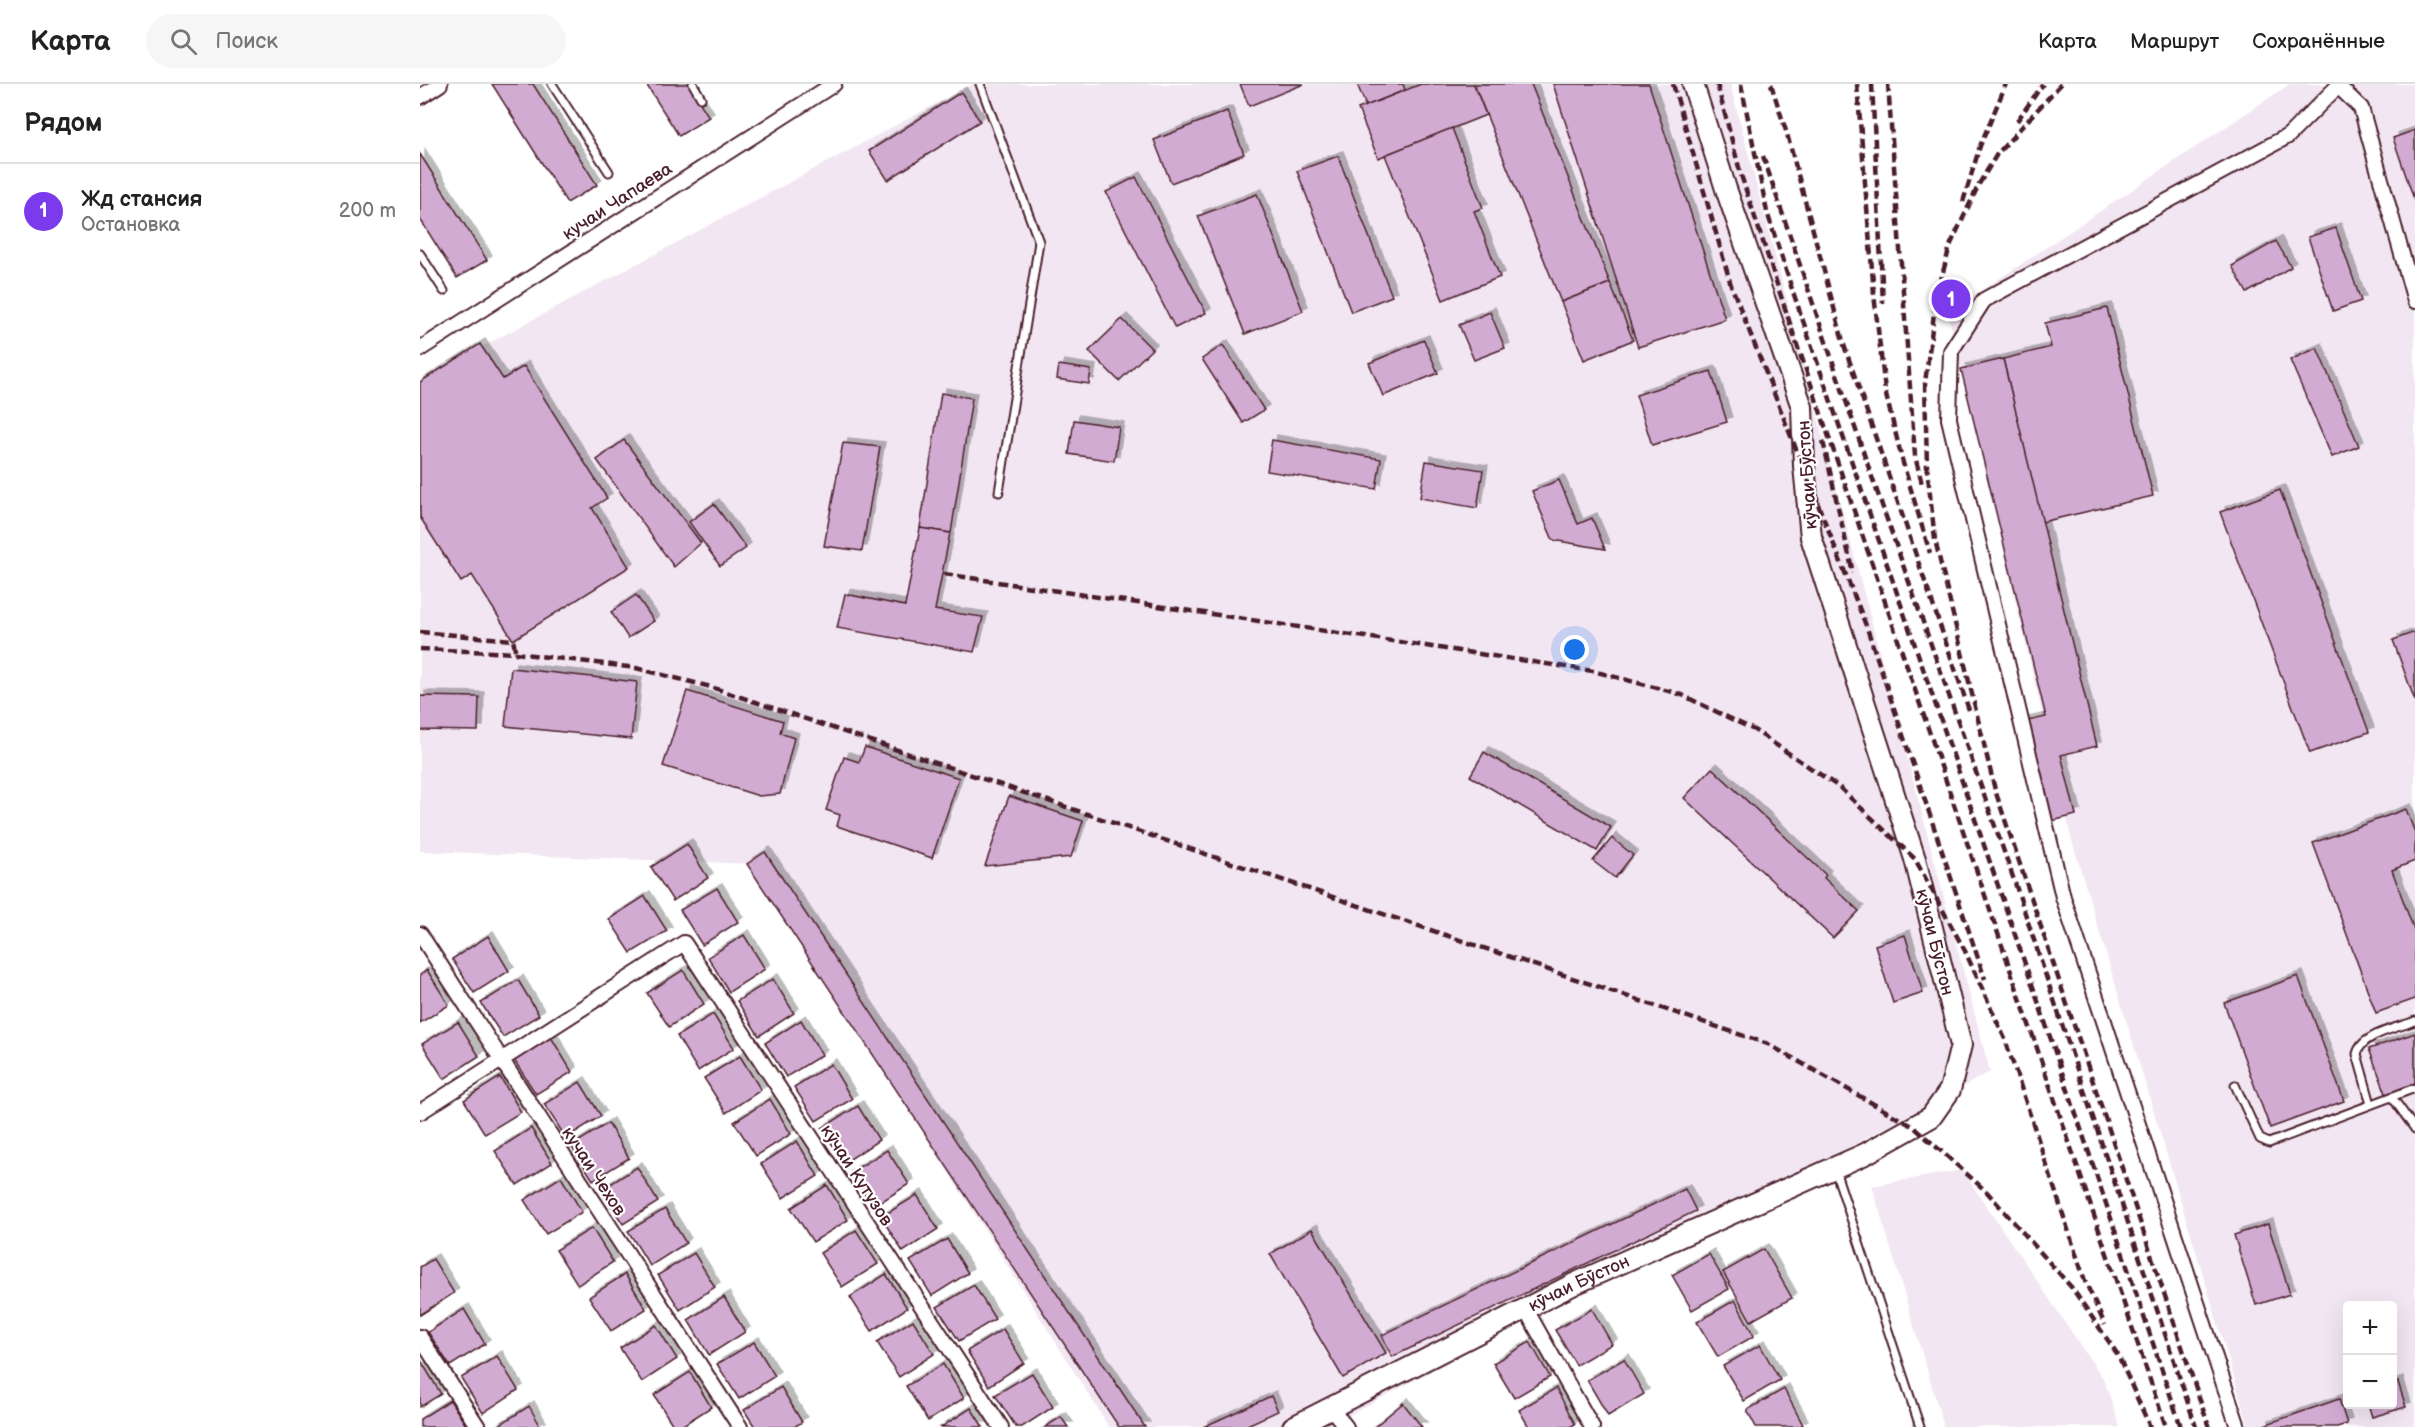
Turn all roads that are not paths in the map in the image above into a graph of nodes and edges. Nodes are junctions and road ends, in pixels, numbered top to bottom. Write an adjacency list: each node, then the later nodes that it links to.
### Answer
1 (440, 84): 8 (street)
2 (552, 84): 10 (lane)
3 (693, 84): 9 (lane)
4 (834, 84): 14 (street, кучаи Чапаева)
5 (980, 84): 15 (lane)
6 (1693, 84): 25 (main road, кӯчаи Бӯстон)
7 (2339, 85): 13 (street); 36 (street)
8 (420, 97)
9 (701, 98)
10 (609, 172)
11 (420, 254): 12 (lane)
12 (444, 291)
13 (2415, 301)
14 (420, 349)
15 (999, 492)
16 (420, 934): 18 (street, кучаи Чехов)
17 (2415, 1021): 22 (lane)
18 (501, 1060): 23 (street); 30 (street, кучаи Чехов); 31 (street, кӯчаи Кутузов)
19 (2235, 1085): 22 (lane)
20 (2415, 1088): 21 (lane)
21 (2392, 1097): 22 (lane); 24 (lane)
22 (2372, 1104)
23 (420, 1112)
24 (2415, 1129)
25 (1834, 1167): 26 (main road, кӯчаи Бӯстон); 35 (lane)
26 (1525, 1308): 28 (main road, кӯчаи Бӯстон); 34 (street)
27 (420, 1336): 29 (street)
28 (1331, 1408): 32 (main road, кӯчаи Бӯстон); 33 (street)
29 (478, 1427)
30 (740, 1427)
31 (1000, 1427)
32 (1293, 1427)
33 (1346, 1427)
34 (1592, 1427)
35 (1920, 1427)
36 (2238, 1427)

